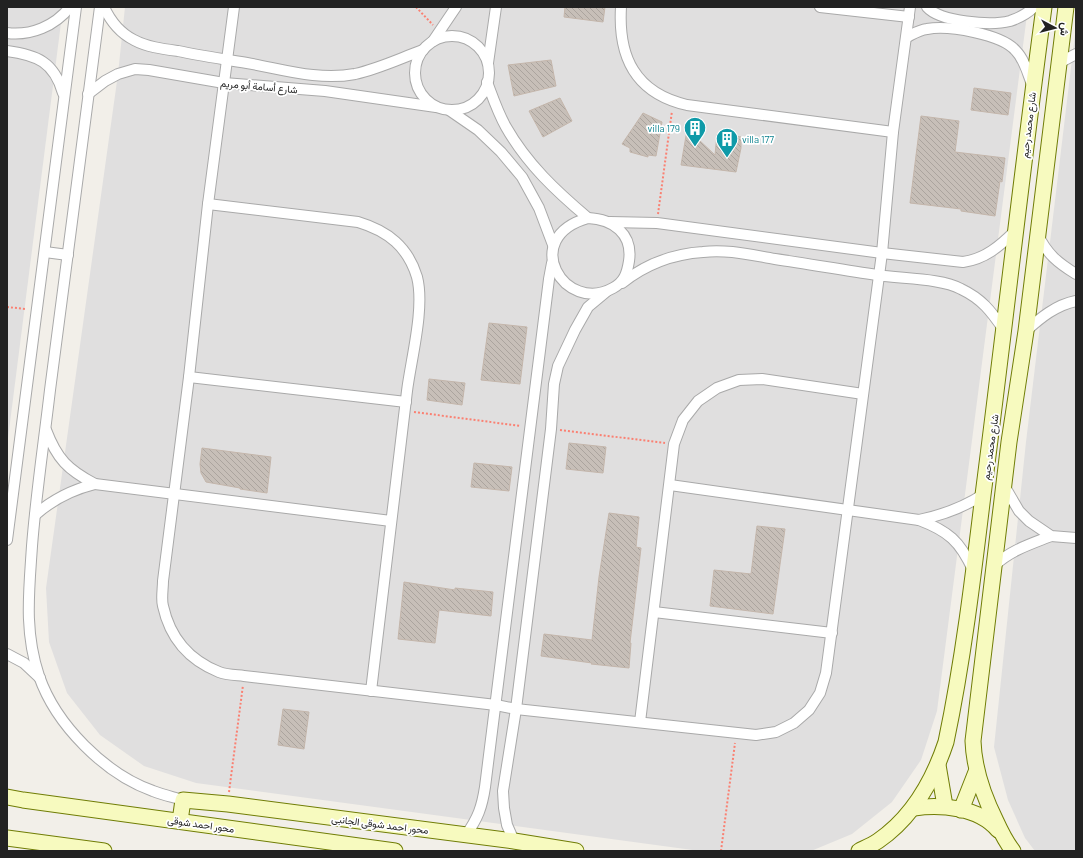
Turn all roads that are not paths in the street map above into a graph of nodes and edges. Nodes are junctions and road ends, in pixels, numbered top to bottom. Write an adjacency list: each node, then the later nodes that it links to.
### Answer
1 (70, 7): 15 (street)
2 (76, 7): 28 (street)
3 (100, 7): 27 (street)
4 (104, 7): 21 (street, شارع أسامة أبو مريم)
5 (234, 7): 21 (street)
6 (456, 7): 17 (street)
7 (496, 7): 23 (street)
8 (621, 7): 31 (street)
9 (820, 7): 14 (street)
10 (927, 7): 11 (street)
11 (1034, 7)
12 (1044, 7): 26 (street, شارع محمد رحيم)
13 (1066, 7): 22 (street, شارع محمد رحيم)
14 (910, 12): 16 (street)
15 (7, 33)
16 (907, 37): 26 (street); 31 (street)
17 (433, 41): 18 (street); 23 (street)
18 (423, 50): 21 (street, شارع أسامة أبو مريم); 29 (street)
19 (7, 51): 28 (street)
20 (1076, 54): 22 (street)
21 (227, 60): 25 (street)
22 (1059, 63): 33 (street, شارع محمد رحيم)
23 (488, 65): 24 (street)
24 (487, 82): 30 (street); 35 (street)
25 (224, 84): 27 (street, شارع أسامة أبو مريم); 29 (street, شارع أسامة أبو مريم); 34 (street)
26 (1033, 88): 32 (street, شارع محمد رحيم)
27 (88, 94): 42 (street)
28 (64, 96): 40 (street)
29 (436, 107): 30 (street)
30 (449, 110): 39 (street)
31 (893, 132): 41 (street)
32 (1026, 141): 33 (street); 37 (street, شارع محمد رحيم)
33 (1048, 144): 38 (street, شارع محمد رحيم)
34 (208, 204): 51 (street); 53 (street)
35 (588, 218): 36 (street); 39 (street)
36 (610, 222): 41 (street); 46 (street)
37 (1016, 231): 41 (street); 49 (street, شارع محمد رحيم)
38 (1038, 233): 44 (street); 50 (street, شارع محمد رحيم)
39 (553, 245): 43 (street)
40 (45, 252): 42 (street); 68 (street)
41 (882, 253): 45 (street)
42 (68, 255): 56 (street)
43 (552, 264): 47 (street); 76 (street)
44 (1076, 274)
45 (879, 276): 46 (street); 49 (street); 52 (street)
46 (622, 283): 47 (street)
47 (606, 292): 77 (street)
48 (1076, 301): 50 (street)
49 (1004, 330): 54 (street, شارع محمد رحيم)
50 (1026, 331): 55 (street, شارع محمد رحيم)
51 (189, 377): 53 (street); 60 (street)
52 (863, 394): 58 (street); 62 (street)
53 (406, 406): 65 (street)
54 (995, 412): 55 (street); 61 (street, شارع محمد رحيم)
55 (1013, 413): 59 (street, شارع محمد رحيم)
56 (45, 429): 57 (street); 63 (street)
57 (94, 484): 60 (street); 63 (street)
58 (670, 485): 62 (street); 71 (street)
59 (1005, 487): 66 (street); 69 (street, شارع محمد رحيم)
60 (173, 494): 65 (street); 75 (street)
61 (984, 494): 64 (street); 70 (street, شارع محمد رحيم)
62 (848, 510): 64 (street); 72 (street)
63 (35, 515): 74 (street)
64 (920, 520): 70 (street)
65 (391, 521): 75 (street)
66 (1051, 536): 67 (street); 69 (street)
67 (1076, 538)
68 (7, 540)
69 (994, 565): 80 (street, شارع محمد رحيم)
70 (974, 572): 79 (street, شارع محمد رحيم)
71 (654, 612): 72 (street); 78 (street)
72 (832, 633): 78 (street)
73 (7, 654): 74 (street)
74 (40, 678): 82 (street)
75 (371, 691): 76 (street)
76 (496, 705): 77 (street); 88 (street)
77 (516, 709): 78 (street); 91 (street)
78 (640, 722)
79 (938, 765): 83 (street); 84 (street, شارع محمد رحيم)
80 (976, 772): 85 (street); 89 (street, شارع محمد رحيم)
81 (7, 797): 87 (street, محور احمد شوقى)
82 (183, 800): 86 (street, محور احمد شوقى الجانبى); 87 (street)
83 (945, 806): 84 (street); 85 (street)
84 (914, 808): 96 (street, شارع محمد رحيم)
85 (961, 810): 89 (street)
86 (333, 818): 88 (street, محور احمد شوقى الجانبى); 92 (street)
87 (180, 821): 92 (street, محور احمد شوقى)
88 (466, 835): 91 (street, محور احمد شوقى الجانبى)
89 (1003, 837): 97 (street, شارع محمد رحيم)
90 (7, 838): 93 (street)
91 (514, 841): 95 (street, محور احمد شوقى الجانبى)
92 (330, 842): 94 (street, محور احمد شوقى)
93 (104, 851)
94 (395, 851)
95 (576, 851)
96 (859, 851)
97 (1013, 851)

